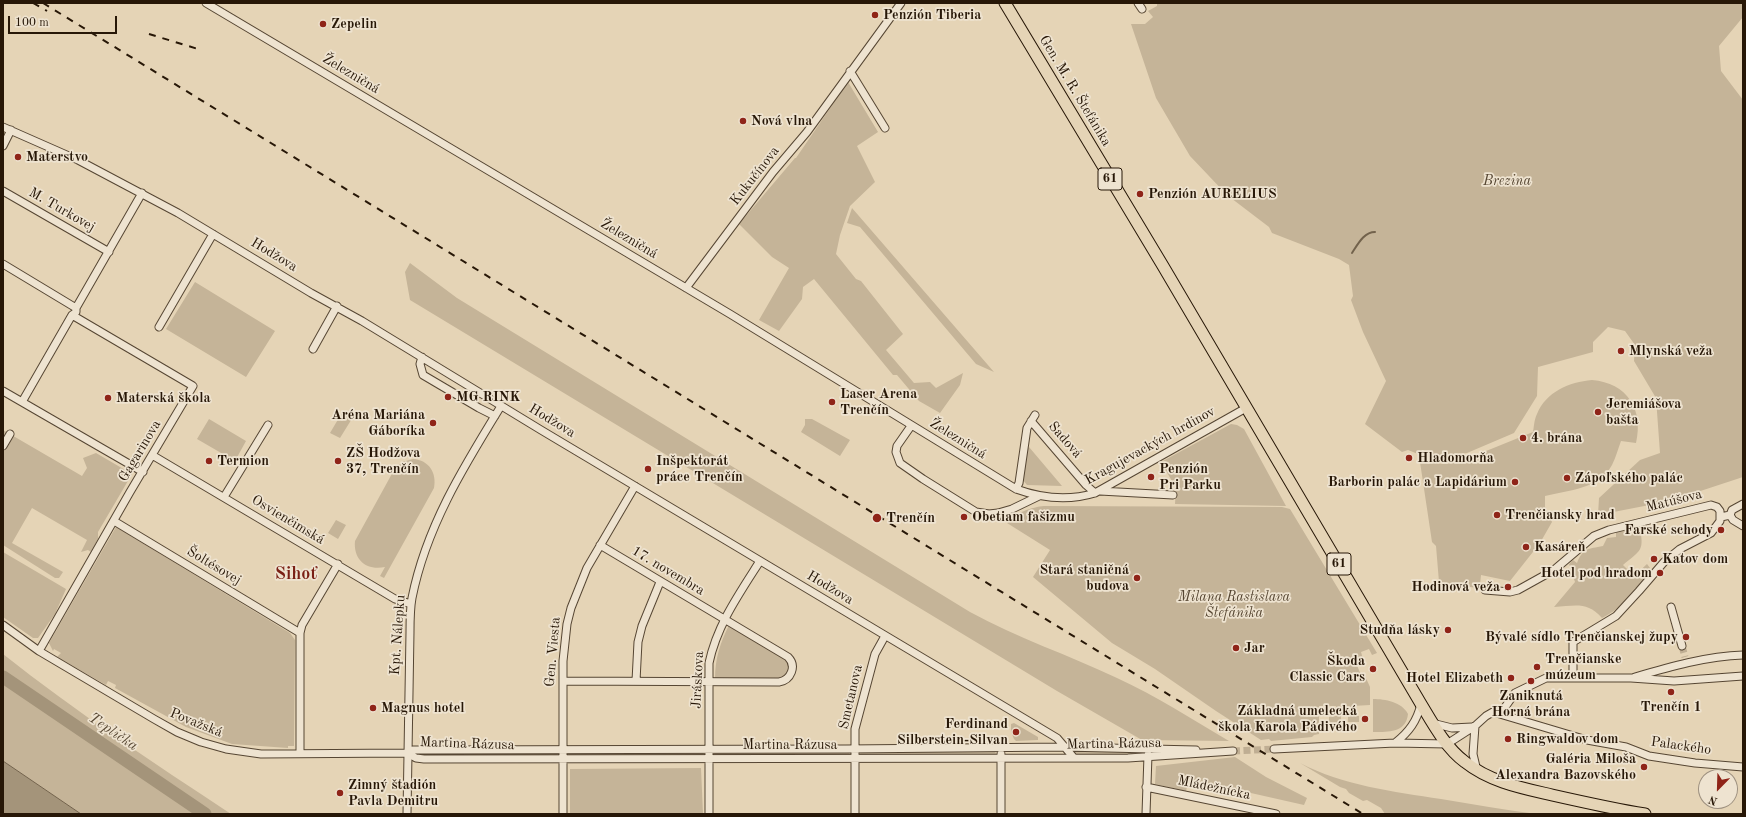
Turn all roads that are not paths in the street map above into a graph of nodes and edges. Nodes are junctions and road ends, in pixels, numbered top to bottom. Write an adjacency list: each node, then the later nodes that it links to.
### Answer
1 (206, 3): 14 (street, Železničná)
2 (902, 3): 4 (street, Kukučínova)
3 (1005, 3): 24 (main road, Gen. M. R. Štefánika / 61)
4 (850, 71): 6 (street); 14 (street, Kukučínova)
5 (3, 127): 7 (street, Hodžova)
6 (885, 128)
7 (11, 130): 8 (street); 10 (street, Hodžova)
8 (3, 146)
9 (3, 191): 12 (street, M. Turkovej)
10 (142, 193): 11 (street, Hodžova); 12 (street)
11 (214, 234): 15 (street, Hodžova); 18 (street)
12 (109, 252): 16 (street)
13 (3, 264): 16 (street)
14 (686, 288): 27 (street, Železničná)
15 (337, 306): 19 (street); 20 (street, Hodžova)
16 (76, 308): 17 (street)
17 (72, 315): 22 (street); 30 (street, Gagarinova)
18 (159, 326)
19 (313, 349)
20 (422, 357): 23 (street, Hodžova); 25 (street)
21 (3, 391): 22 (street)
22 (22, 402): 31 (street)
23 (501, 406): 25 (street, Kpt. Nálepku); 32 (street, Hodžova)
24 (1246, 408): 34 (street, Kragujevackých hrdinov); 65 (main road, 61)
25 (495, 416): 48 (street, Kpt. Nálepku)
26 (268, 425): 37 (street)
27 (911, 426): 33 (street, Železničná); 36 (street)
28 (10, 434): 29 (street)
29 (3, 446)
30 (152, 455): 31 (street, Gagarinova); 37 (street, Osvienčimská)
31 (142, 472): 41 (street, Gagarinova)
32 (635, 486): 43 (street, Gen. Viesta); 44 (street, Hodžova)
33 (1016, 489): 34 (street, Sadová); 36 (street, Železničná)
34 (1097, 492): 35 (street); 36 (street, Kragujevackých hrdinov)
35 (1173, 495)
36 (1039, 496)
37 (224, 497): 45 (street, Osvienčimská)
38 (1743, 504): 39 (street)
39 (1730, 515): 40 (street); 42 (street)
40 (1721, 517): 47 (street, Matúšova); 59 (street)
41 (114, 521): 52 (street, Šoltésovej); 55 (street, Gagarinova)
42 (1743, 526)
43 (600, 545): 46 (street, 17. novembra); 62 (street, Gen. Viesta)
44 (760, 561): 50 (street, Jiráskova); 53 (street, Hodžova)
45 (338, 564): 48 (street, Osvienčimská); 52 (street)
46 (660, 582): 50 (street, 17. novembra); 61 (street)
47 (1485, 590)
48 (411, 604): 79 (street, Kpt. Nálepku)
49 (1671, 607): 54 (street)
50 (724, 620): 63 (street, Jiráskova); 63 (street, 17. novembra)
51 (3, 625): 55 (street, Považská)
52 (300, 633): 78 (street)
53 (885, 636): 71 (street, Hodžova); 76 (street, Smetanova)
54 (1682, 646)
55 (39, 651): 78 (street, Považská)
56 (1743, 655): 57 (street)
57 (1663, 668): 60 (street); 64 (street)
58 (1743, 676): 64 (street)
59 (1573, 677): 60 (street); 66 (street)
60 (1631, 678): 64 (street)
61 (636, 680): 62 (street, 17. novembra); 63 (street, 17. novembra)
62 (563, 681): 74 (street, Gen. Viesta)
63 (709, 681): 75 (street, Jiráskova)
64 (1665, 681)
65 (1421, 704): 67 (main road, 61); 69 (street)
66 (1503, 710)
67 (1432, 723): 68 (street); 70 (main road, 61)
68 (1475, 726): 70 (street, Palackého); 86 (street, Palackého); 87 (street)
69 (1395, 743): 70 (street); 77 (street)
70 (1447, 744): 87 (main road, 61)
71 (1063, 747): 72 (street, Martina Rázusa); 73 (street, Martina Rázusa); 81 (street, Hodžova)
72 (1001, 748): 76 (street, Martina Rázusa); 80 (street)
73 (1148, 748): 82 (street); 82 (street, Martina Rázusa)
74 (562, 749): 75 (street, Martina Rázusa); 79 (street, Martina Rázusa); 83 (street, Gen. Viesta)
75 (708, 749): 76 (street, Martina Rázusa); 84 (street, Jiráskova)
76 (855, 749): 85 (street, Smetanova)
77 (1274, 749)
78 (300, 753): 79 (street, Považská)
79 (407, 753): 83 (street, Martina Rázusa); 89 (street, Kpt. Nálepku)
80 (1001, 758): 81 (street, Martina Rázusa); 85 (street, Martina Rázusa); 93 (street)
81 (1074, 758): 82 (street, Martina Rázusa)
82 (1148, 758): 88 (street)
83 (562, 759): 84 (street, Martina Rázusa); 90 (street, Gen. Viesta)
84 (708, 759): 85 (street, Martina Rázusa); 91 (street, Jiráskova)
85 (856, 759): 92 (street, Smetanova)
86 (1743, 767)
87 (1478, 771): 96 (main road, 61)
88 (1146, 787): 94 (street); 95 (street, Mládežnícka)
89 (407, 814)
90 (563, 814)
91 (709, 814)
92 (855, 814)
93 (1001, 814)
94 (1146, 814)
95 (1276, 814)
96 (1645, 814)

